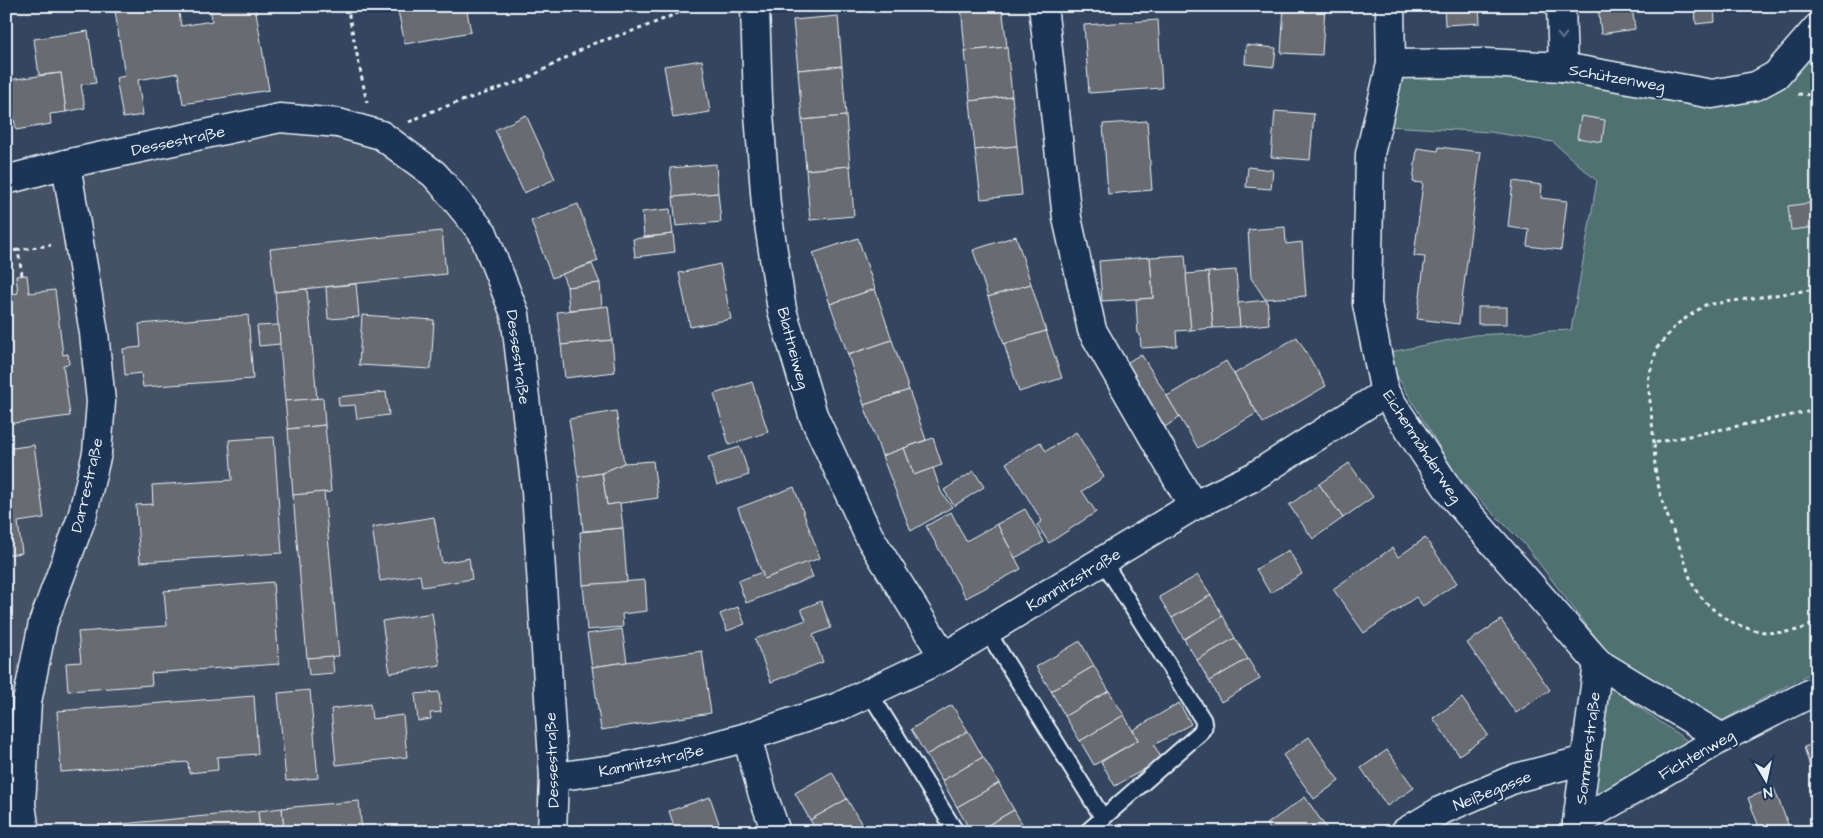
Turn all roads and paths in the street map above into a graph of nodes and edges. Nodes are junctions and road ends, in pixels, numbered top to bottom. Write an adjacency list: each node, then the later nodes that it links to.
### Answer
1 (347, 6): 10 (path)
2 (695, 6): 10 (path)
3 (755, 6): 25 (street, Blattneiweg)
4 (1043, 6): 21 (street)
5 (1390, 6): 8 (street, Eichenmähderweg)
6 (1561, 6): 9 (street, one-way to 9)
7 (1817, 28): 9 (street, Schützenweg)
8 (1391, 64): 9 (street, Schützenweg); 18 (street, Eichenmähderweg)
9 (1563, 67)
10 (381, 135): 11 (street, Dessestraße); 32 (street, Dessestraße)
11 (66, 164): 12 (street, Dessestraße); 35 (street, Darrestraße)
12 (6, 180)
13 (54, 245): 14 (path)
14 (18, 250): 15 (path); 16 (path)
15 (6, 252)
16 (22, 275)
17 (1817, 290): 20 (path)
18 (1385, 393): 21 (street, Kamnitzstraße); 26 (street, Eichenmähderweg)
19 (1817, 410): 20 (path)
20 (1654, 443): 23 (path)
21 (1193, 506): 22 (street, Kamnitzstraße)
22 (1103, 561): 24 (street, Kamnitzstraße); 33 (lane)
23 (1817, 622)
24 (987, 631): 25 (street, Kamnitzstraße); 33 (lane)
25 (944, 657): 28 (street, Kamnitzstraße)
26 (1598, 663): 30 (street, Eichenmähderweg); 31 (street, Sommerstraße)
27 (1817, 690): 30 (street, Fichtenweg)
28 (869, 692): 29 (street, Kamnitzstraße); 38 (lane)
29 (747, 737): 32 (street, Kamnitzstraße); 37 (street)
30 (1722, 738): 34 (street, Fichtenweg)
31 (1585, 760): 34 (street, Sommerstraße); 40 (street, Neißegasse)
32 (554, 777): 36 (street, Dessestraße)
33 (1103, 818): 39 (lane)
34 (1578, 828)
35 (25, 832)
36 (552, 832)
37 (776, 832)
38 (956, 832)
39 (1087, 832)
40 (1405, 832)

